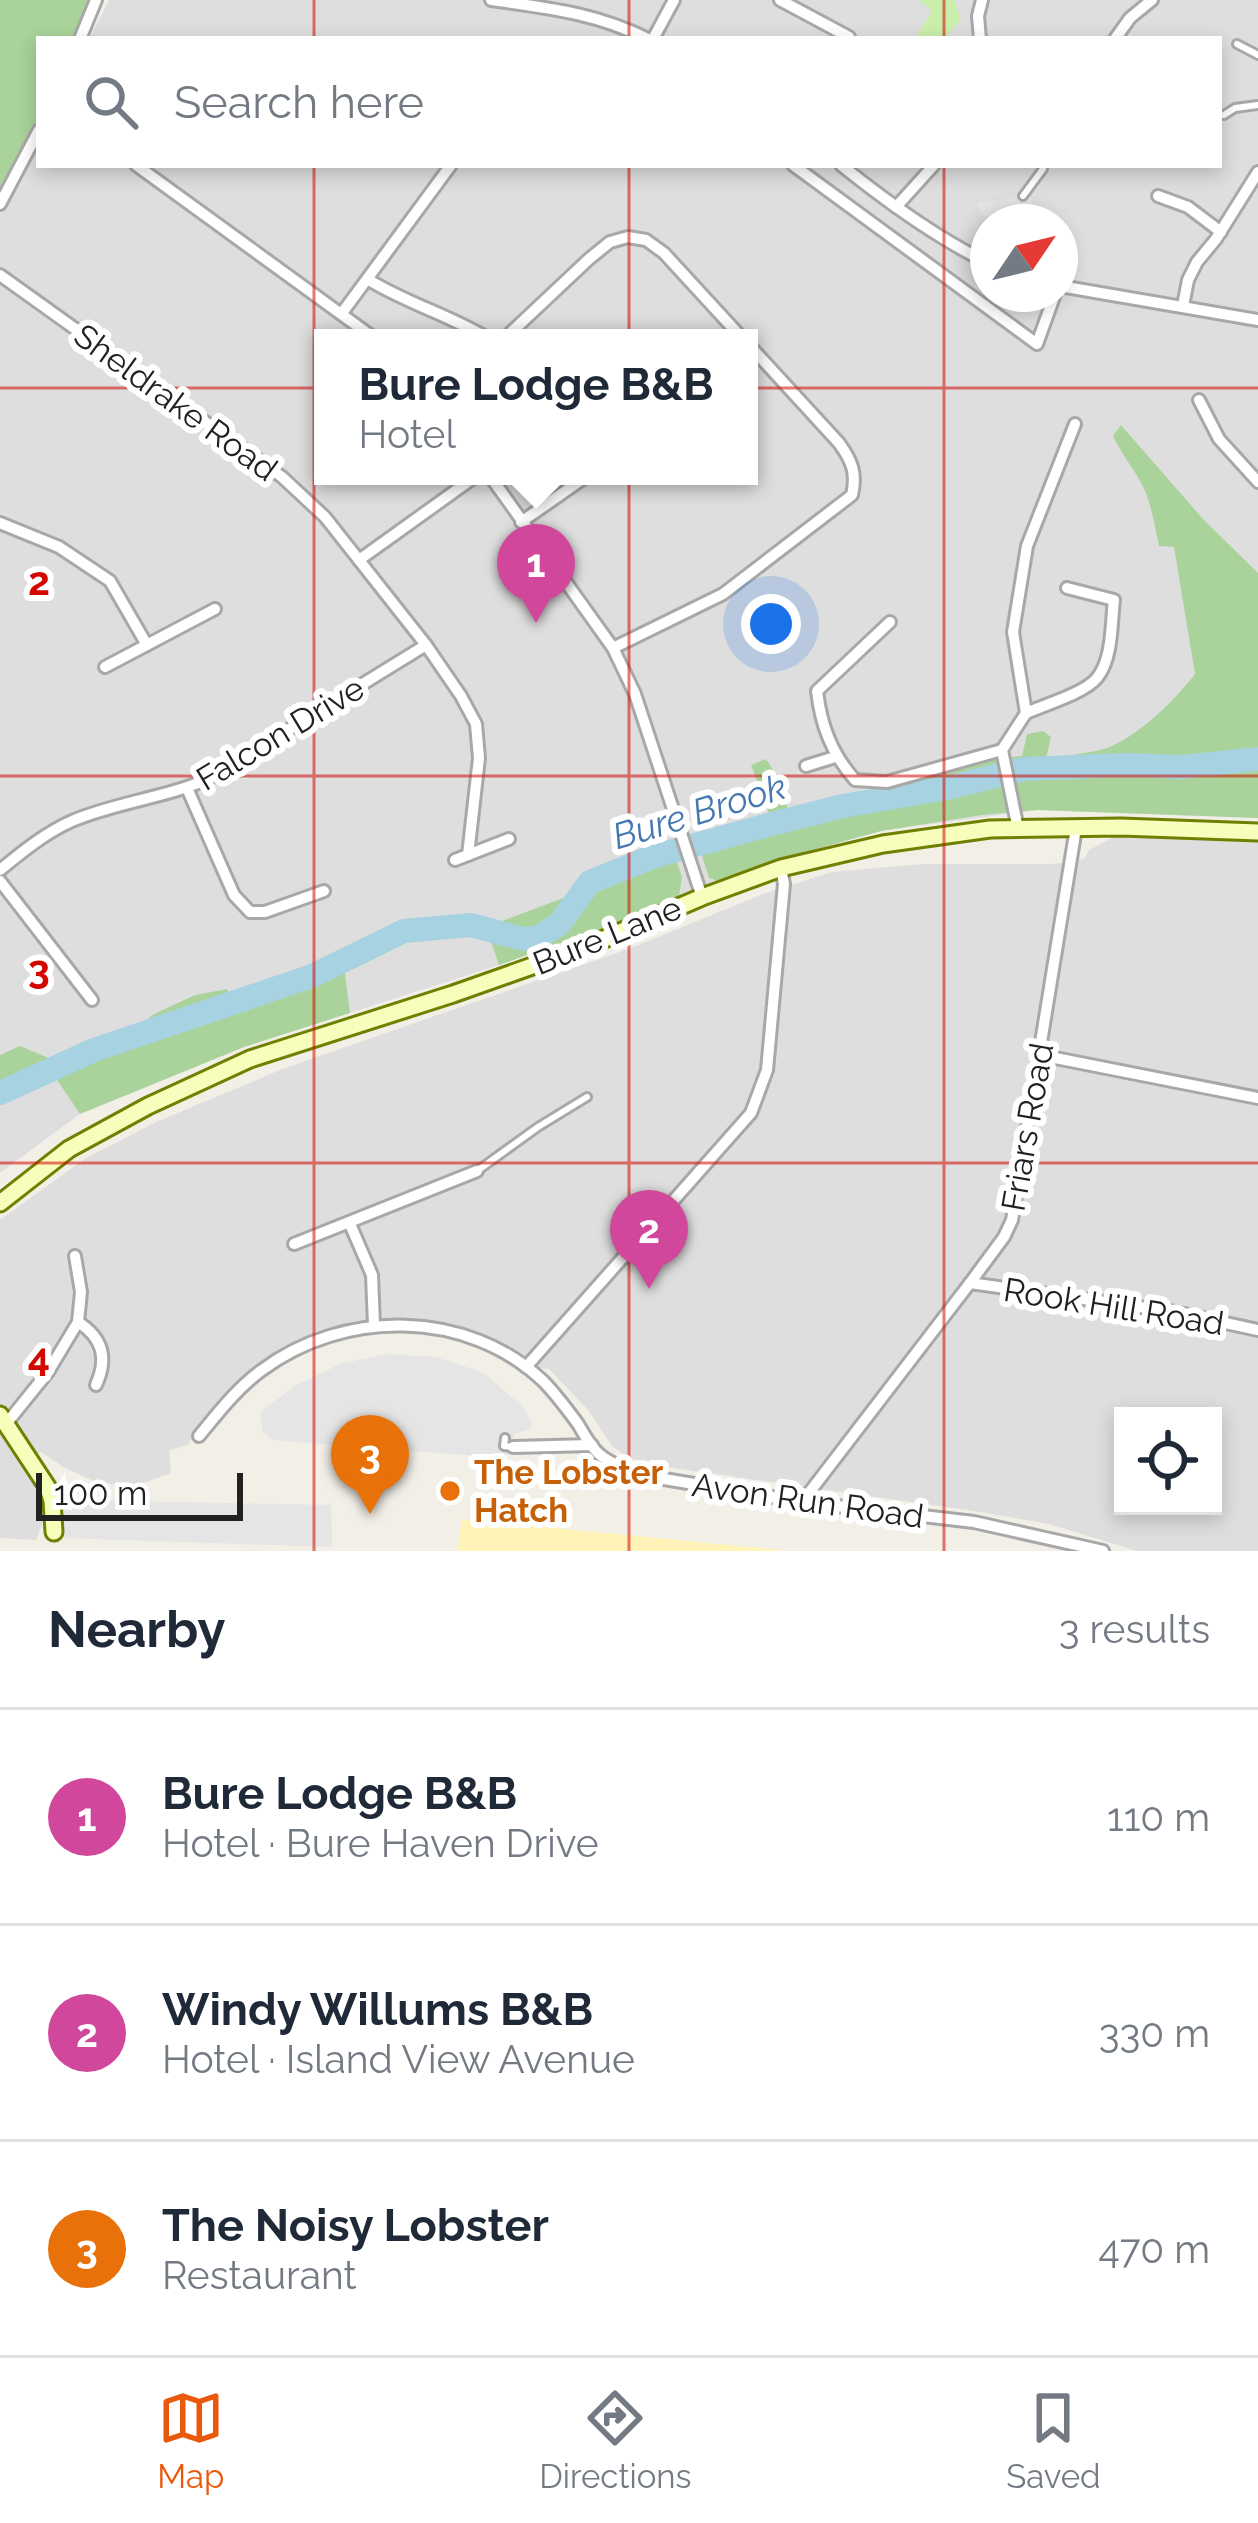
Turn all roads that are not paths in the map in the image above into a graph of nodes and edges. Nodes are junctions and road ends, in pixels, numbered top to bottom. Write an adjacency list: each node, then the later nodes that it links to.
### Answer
1 (96, 0): 7 (street)
2 (490, 0): 8 (street)
3 (674, 0): 9 (street)
4 (780, 0): 10 (street)
5 (982, 0): 11 (street)
6 (1152, 0): 12 (street)
7 (81, 36)
8 (644, 36)
9 (653, 36)
10 (847, 36)
11 (980, 36)
12 (1117, 36)
13 (1237, 44): 14 (lane)
14 (1258, 55)
15 (1258, 105): 16 (lane)
16 (1224, 115)
17 (36, 136): 27 (street)
18 (140, 168): 38 (street)
19 (450, 168): 32 (street)
20 (797, 168): 34 (street)
21 (845, 168): 28 (street)
22 (931, 168): 28 (street)
23 (1043, 168): 25 (lane)
24 (1258, 172): 29 (street)
25 (1023, 196)
26 (1158, 196): 29 (street)
27 (0, 204)
28 (896, 207): 30 (street)
29 (1221, 232): 35 (street)
30 (970, 254)
31 (0, 275): 53 (street, Sheldrake Road)
32 (369, 280): 38 (street); 41 (street)
33 (1078, 289): 35 (street)
34 (970, 295)
35 (1183, 306): 39 (street)
36 (993, 312): 37 (street)
37 (1048, 312)
38 (341, 314): 40 (street)
39 (1258, 320)
40 (362, 329)
41 (473, 329)
42 (515, 329): 43 (street)
43 (734, 329)
44 (758, 356): 59 (street)
45 (1199, 400): 47 (street)
46 (1075, 424): 61 (street)
47 (1258, 482)
48 (463, 485): 53 (street)
49 (496, 485): 51 (street)
50 (574, 485): 51 (street)
51 (521, 522): 59 (street)
52 (0, 523): 57 (street)
53 (359, 560): 58 (street, Sheldrake Road)
54 (1067, 588): 61 (street)
55 (215, 609): 57 (street)
56 (890, 621): 63 (street)
57 (147, 645): 60 (street)
58 (426, 645): 65 (street, Falcon Drive); 69 (street, Sheldrake Road)
59 (613, 648): 74 (street)
60 (105, 667)
61 (1025, 712): 62 (street)
62 (1002, 750): 63 (street); 67 (street)
63 (836, 758): 64 (street)
64 (806, 766)
65 (187, 788): 71 (street, Falcon Drive); 73 (street)
66 (1076, 828): 67 (street, Bure Lane); 68 (street, Bure Lane); 76 (street, Friars Road)
67 (1018, 829): 70 (street, Bure Lane)
68 (1258, 832)
69 (509, 839)
70 (781, 868): 74 (street, Bure Lane); 88 (street)
71 (0, 870)
72 (0, 881): 75 (street)
73 (324, 891)
74 (702, 897): 80 (street, Bure Lane)
75 (92, 1000)
76 (1040, 1054): 78 (street); 84 (street, Friars Road)
77 (586, 1097): 79 (lane)
78 (1258, 1098)
79 (477, 1172): 81 (street)
80 (0, 1203)
81 (350, 1223): 82 (street); 86 (street)
82 (294, 1244)
83 (75, 1256): 85 (street)
84 (970, 1283): 87 (street, Rook Hill Road); 96 (street, Friars Road)
85 (78, 1322): 89 (street); 90 (street)
86 (374, 1325): 88 (street, Avon Run Road); 91 (street, Avon Run Road)
87 (1258, 1330)
88 (526, 1366): 95 (street, Avon Run Road)
89 (96, 1385)
90 (3, 1420): 97 (street)
91 (211, 1422): 92 (street); 93 (street, Avon Run Road)
92 (222, 1432)
93 (199, 1436)
94 (509, 1442): 95 (street)
95 (592, 1445): 96 (street, Avon Run Road)
96 (802, 1502): 98 (street, Avon Run Road)
97 (54, 1532)
98 (1102, 1551)

